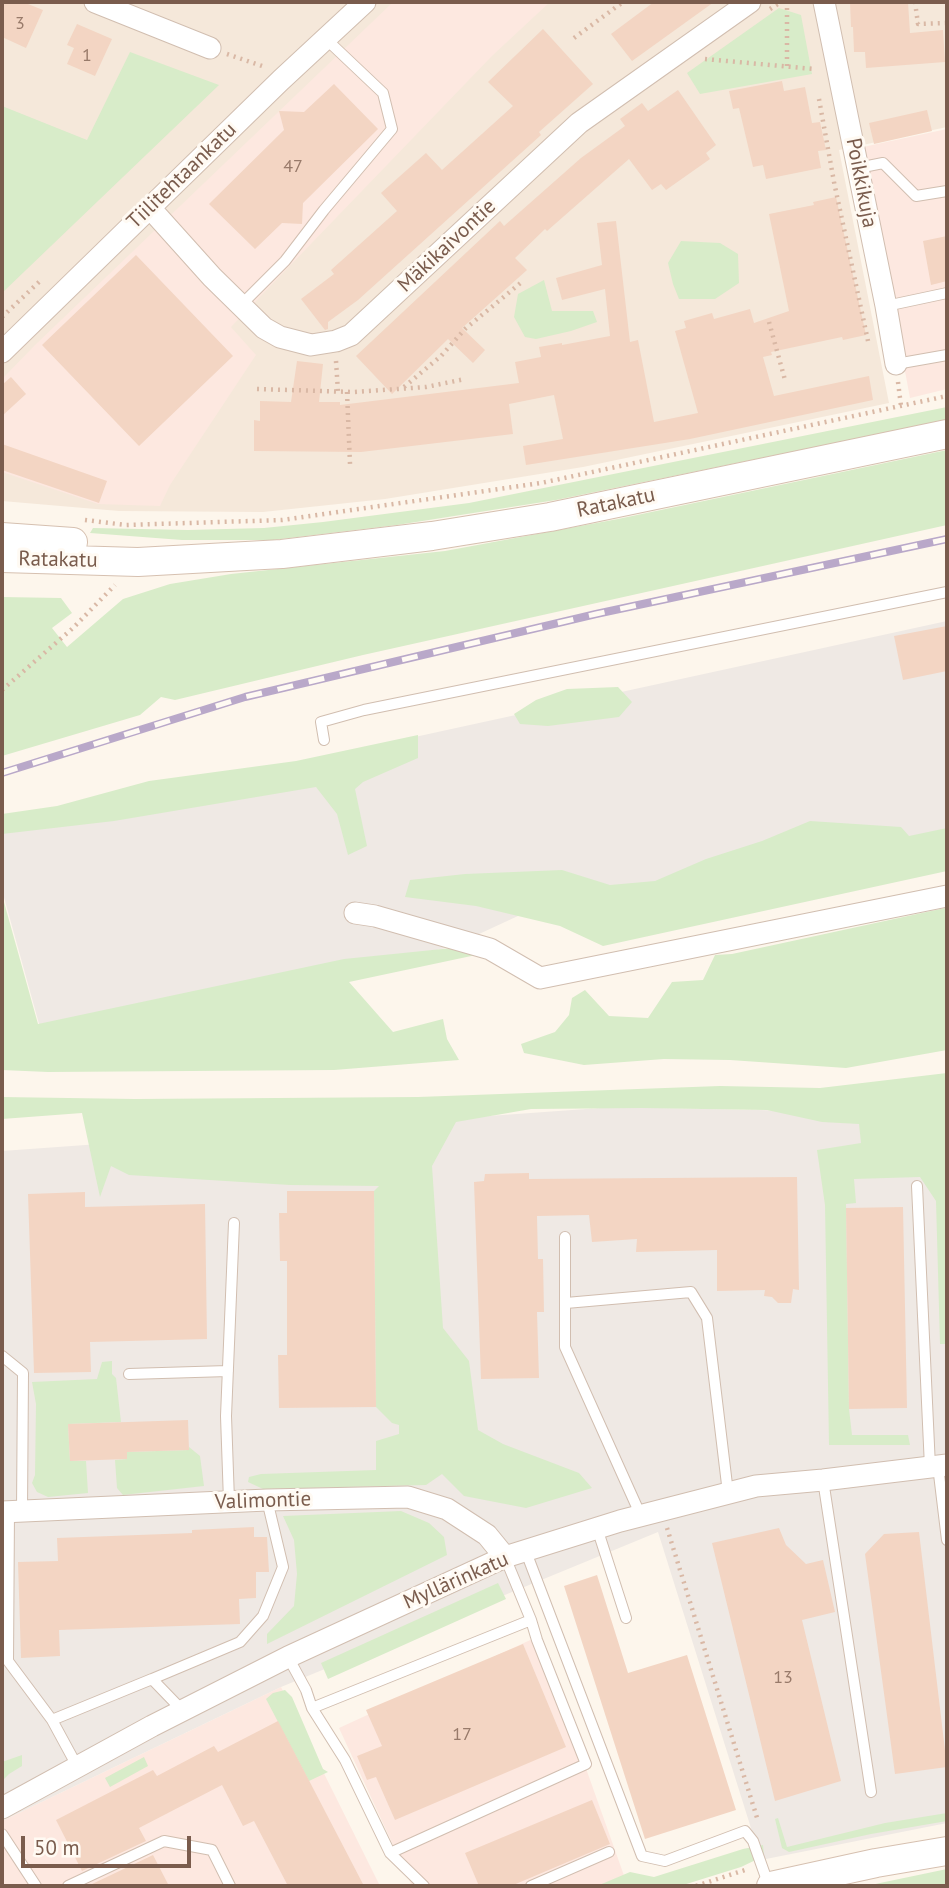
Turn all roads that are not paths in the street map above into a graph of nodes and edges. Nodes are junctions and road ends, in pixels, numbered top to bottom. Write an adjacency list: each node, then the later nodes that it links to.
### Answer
1 (95, 2): 6 (street)
2 (365, 2): 5 (street, Tiilitehtaankatu)
3 (750, 2): 11 (street, Mäkikaivontie)
4 (824, 2): 7 (street, Poikkikuja)
5 (326, 39): 9 (street, Tiilitehtaankatu); 11 (lane)
6 (210, 48)
7 (858, 168): 8 (lane); 12 (street, Poikkikuja)
8 (947, 191)
9 (150, 208): 11 (street); 13 (street, Tiilitehtaankatu)
10 (947, 293): 12 (lane)
11 (241, 305)
12 (886, 306): 15 (street, Poikkikuja)
13 (2, 352)
14 (947, 355): 15 (lane)
15 (895, 364)
16 (947, 435): 18 (main road, Ratakatu)
17 (2, 537): 18 (main road, Ratakatu)
18 (282, 554): 19 (main road, Ratakatu)
19 (2, 558)
20 (947, 592): 21 (lane)
21 (324, 740)
22 (947, 896): 23 (street)
23 (355, 913)
24 (917, 1186): 31 (lane)
25 (234, 1223): 29 (lane)
26 (565, 1237): 27 (lane)
27 (566, 1303): 33 (lane); 37 (lane)
28 (2, 1356): 36 (lane)
29 (228, 1371): 30 (lane); 35 (lane)
30 (128, 1374)
31 (939, 1466): 32 (street, Myllärinkatu); 39 (lane)
32 (823, 1480): 33 (street, Myllärinkatu); 50 (lane)
33 (728, 1493): 37 (street, Myllärinkatu)
34 (267, 1500): 35 (street, Valimontie); 41 (street, Valimontie); 45 (lane)
35 (229, 1501): 36 (street, Valimontie)
36 (11, 1511): 48 (lane)
37 (651, 1513): 38 (street, Myllärinkatu)
38 (597, 1528): 40 (street, Myllärinkatu); 42 (lane)
39 (947, 1540)
40 (526, 1552): 41 (street, Myllärinkatu); 61 (lane)
41 (505, 1557): 43 (lane); 44 (street, Myllärinkatu)
42 (626, 1618)
43 (531, 1620): 46 (lane); 55 (lane)
44 (288, 1657): 46 (lane); 47 (street, Myllärinkatu)
45 (152, 1679): 47 (lane); 48 (lane)
46 (312, 1708): 55 (lane)
47 (182, 1710): 49 (street, Myllärinkatu)
48 (52, 1720): 49 (lane)
49 (77, 1766): 51 (street, Myllärinkatu)
50 (871, 1792)
51 (2, 1808)
52 (2, 1834): 56 (lane)
53 (947, 1851): 61 (main road)
54 (609, 1852): 60 (lane)
55 (390, 1853): 59 (lane)
56 (34, 1886)
57 (68, 1886): 58 (lane)
58 (230, 1886)
59 (424, 1886)
60 (531, 1886)
61 (770, 1886)

